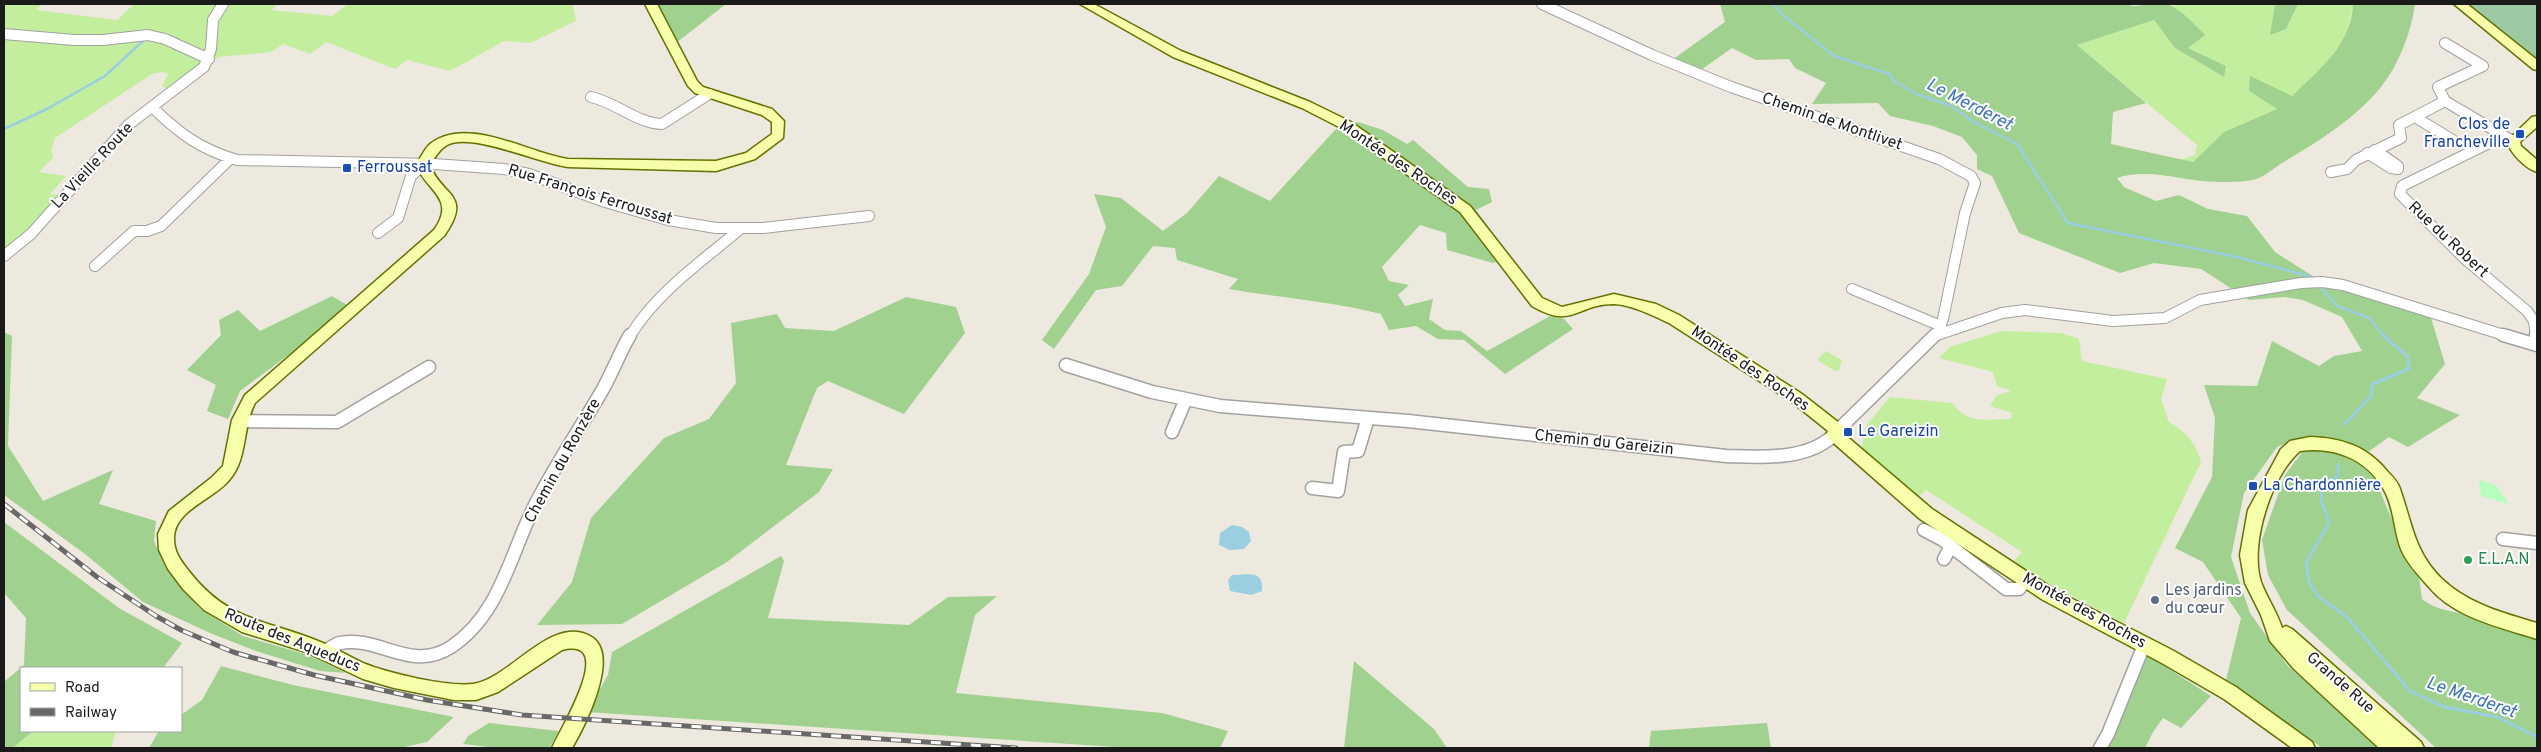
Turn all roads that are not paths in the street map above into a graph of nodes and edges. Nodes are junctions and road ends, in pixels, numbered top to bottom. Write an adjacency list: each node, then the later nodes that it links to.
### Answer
1 (223, 4): 8 (street)
2 (651, 4): 10 (street)
3 (1086, 4): 37 (street, Montée des Roches)
4 (1542, 4): 28 (street, Chemin de Montlivet)
5 (2460, 4): 9 (street)
6 (4, 34): 8 (street)
7 (2445, 43): 12 (street)
8 (209, 59): 13 (street, La Vieille Route)
9 (2537, 66)
10 (709, 94): 11 (street); 19 (street)
11 (591, 97)
12 (2445, 101): 14 (street); 16 (street)
13 (153, 108): 18 (street, Rue François Ferroussat); 25 (street, La Vieille Route)
14 (2415, 116): 17 (street); 21 (street)
15 (2537, 120): 16 (street)
16 (2512, 141): 20 (street); 29 (street, Rue du Robert)
17 (2456, 142)
18 (230, 158): 19 (street, Rue François Ferroussat); 26 (street)
19 (423, 165): 23 (street, Rue François Ferroussat); 24 (street); 35 (street, Route des Aqueducs)
20 (2537, 167)
21 (2331, 172)
22 (868, 216): 23 (street, Rue François Ferroussat)
23 (739, 230): 48 (street, Chemin du Ronzère)
24 (378, 233)
25 (4, 256)
26 (94, 266)
27 (1852, 289): 28 (street)
28 (1938, 330): 30 (street); 37 (street, Chemin du Gareizin)
29 (2537, 339)
30 (2537, 345)
31 (1066, 365): 33 (street, Chemin du Gareizin)
32 (429, 367): 35 (street)
33 (1186, 399): 34 (street, Chemin du Gareizin); 36 (street)
34 (1368, 418): 37 (street, Chemin du Gareizin); 38 (street)
35 (239, 421): 48 (street, Route des Aqueducs)
36 (1172, 432)
37 (1836, 432): 44 (street, Montée des Roches)
38 (1312, 488)
39 (1924, 530): 42 (street)
40 (2503, 539): 41 (street)
41 (2537, 544)
42 (1951, 546): 43 (street); 44 (street)
43 (1944, 559)
44 (2026, 580): 47 (street, Montée des Roches)
45 (2269, 614): 46 (street, Grande Rue); 52 (street, Grande Rue); 53 (street, Grande Rue)
46 (2537, 632)
47 (2144, 644): 50 (street); 51 (street, Montée des Roches)
48 (324, 652): 49 (street, Route des Aqueducs)
49 (561, 748)
50 (2100, 748)
51 (2306, 748)
52 (2392, 748)
53 (2415, 748)

